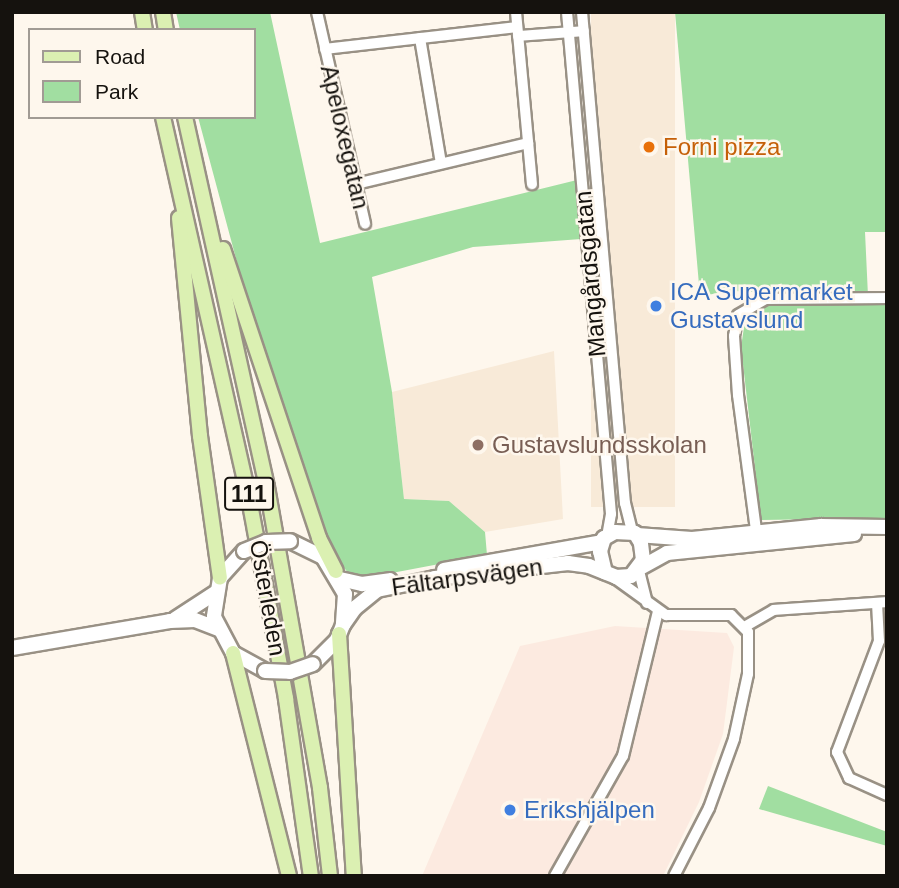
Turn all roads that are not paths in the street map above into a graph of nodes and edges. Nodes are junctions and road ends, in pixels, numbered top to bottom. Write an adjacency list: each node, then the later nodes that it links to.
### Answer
1 (317, 12): 9 (street, Apeloxegatan)
2 (516, 12): 6 (street)
3 (567, 12): 7 (street, Mangårdsgatan)
4 (582, 12): 5 (street, Mangårdsgatan)
5 (584, 31): 7 (street, Apeloxegatan); 23 (street, Mangårdsgatan)
6 (518, 32): 7 (street, Apeloxegatan); 8 (street, Apeloxegatan); 12 (street)
7 (569, 32): 24 (street, Mangårdsgatan)
8 (420, 38): 9 (street, Apeloxegatan); 14 (street)
9 (325, 49): 16 (street, Apeloxegatan)
10 (163, 119): 13 (main road, Österleden / 111)
11 (185, 119): 15 (main road, Österleden / 111)
12 (528, 143): 14 (street); 17 (street)
13 (172, 155): 29 (main road); 43 (main road, Österleden / 111)
14 (441, 163): 16 (street)
15 (200, 183): 28 (main road); 44 (main road, Österleden / 111)
16 (356, 184): 18 (street, Apeloxegatan)
17 (532, 184)
18 (365, 224)
19 (887, 298): 21 (street)
20 (887, 527): 21 (main road)
21 (756, 530): 23 (main road); 25 (street)
22 (887, 532): 25 (main road)
23 (634, 533): 24 (main road); 26 (main road)
24 (604, 539): 27 (main road); 28 (main road, Fältarpsvägen)
25 (732, 546): 26 (main road)
26 (641, 569): 27 (main road); 31 (street)
27 (608, 574): 31 (street); 37 (main road, Fältarpsvägen)
28 (338, 575): 29 (main road, bridge); 37 (main road)
29 (220, 578): 30 (main road)
30 (215, 593): 34 (main road); 36 (main road)
31 (648, 603): 33 (street)
32 (882, 603): 35 (street); 39 (street)
33 (658, 611): 35 (street); 46 (street)
34 (170, 621): 36 (main road); 38 (main road)
35 (746, 626): 47 (street)
36 (218, 629): 40 (main road)
37 (341, 629): 40 (main road, bridge); 45 (main road)
38 (12, 648)
39 (881, 651): 41 (street)
40 (233, 653): 42 (main road)
41 (887, 794)
42 (289, 876)
43 (311, 876)
44 (330, 876)
45 (354, 876)
46 (555, 876)
47 (674, 876)

